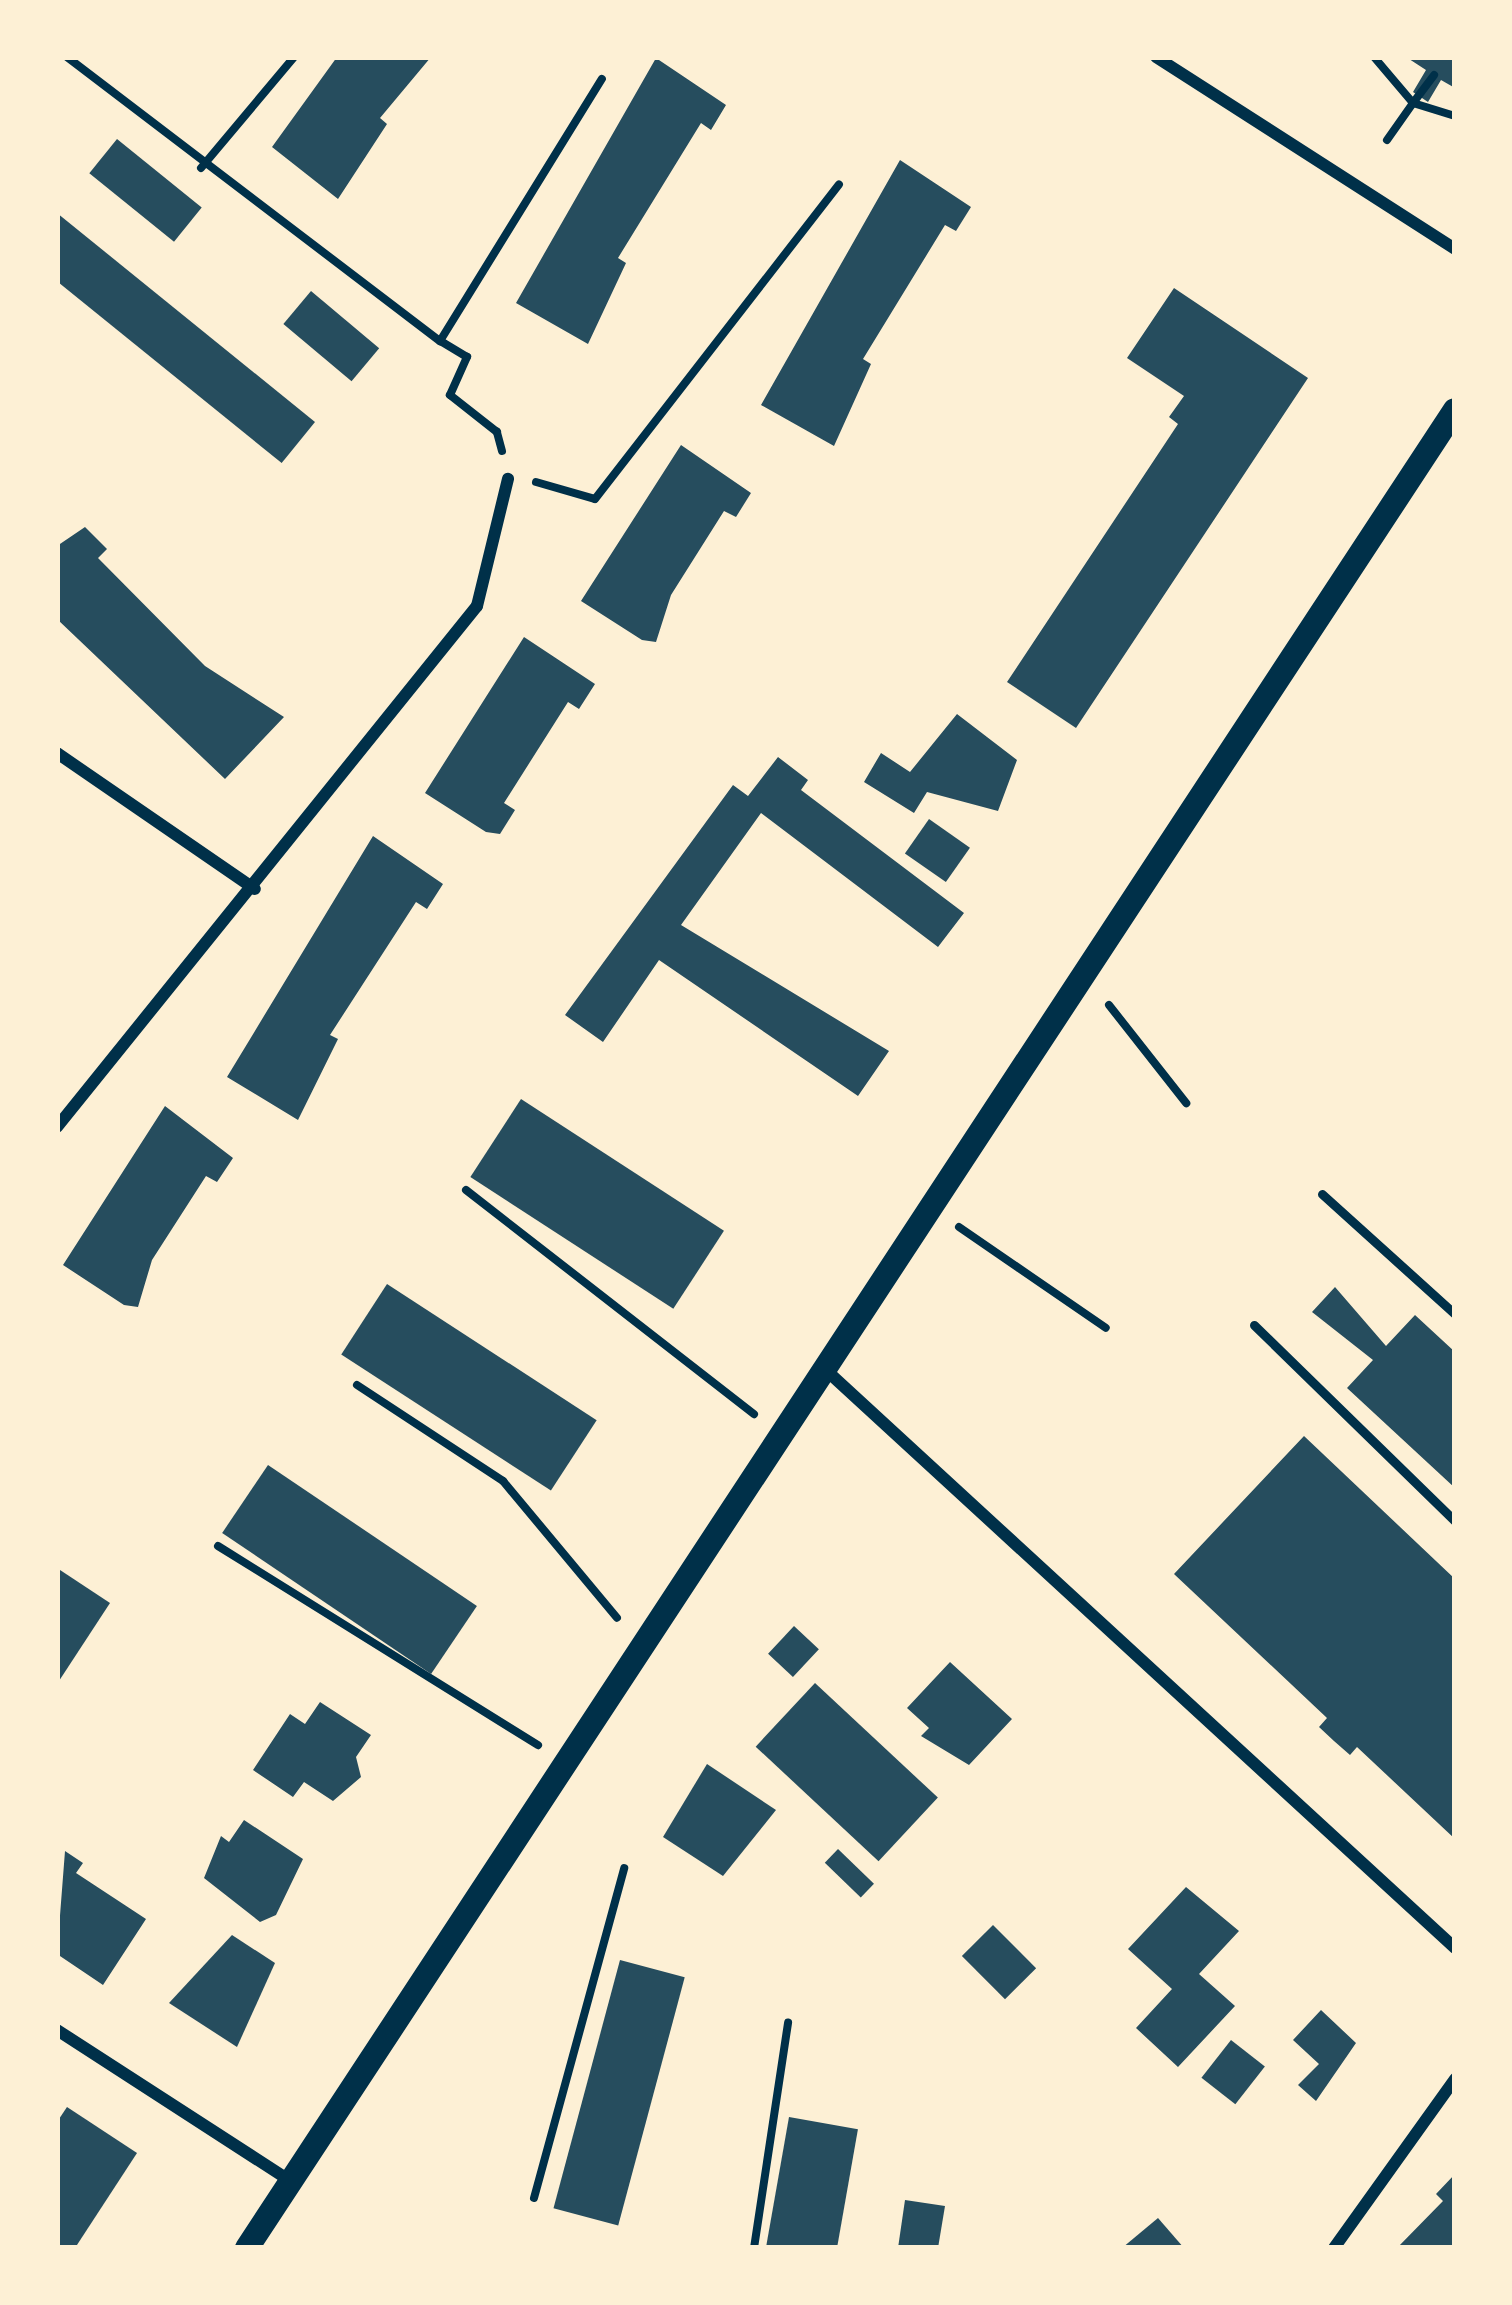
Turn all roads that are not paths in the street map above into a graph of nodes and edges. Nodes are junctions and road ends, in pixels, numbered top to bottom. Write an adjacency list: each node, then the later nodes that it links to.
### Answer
1 (1156, 57): 2 (street)
2 (1455, 249)
3 (1454, 413): 11 (main road)
4 (508, 479): 6 (street)
5 (57, 753): 6 (street)
6 (255, 890): 7 (street)
7 (57, 1127)
8 (1322, 1194): 9 (lane)
9 (1455, 1314)
10 (1254, 1325): 12 (lane)
11 (826, 1371): 13 (street); 16 (main road)
12 (1455, 1521)
13 (1455, 1948)
14 (57, 2030): 16 (street)
15 (1455, 2079): 18 (street)
16 (291, 2182): 17 (main road)
17 (247, 2248)
18 (1334, 2248)

